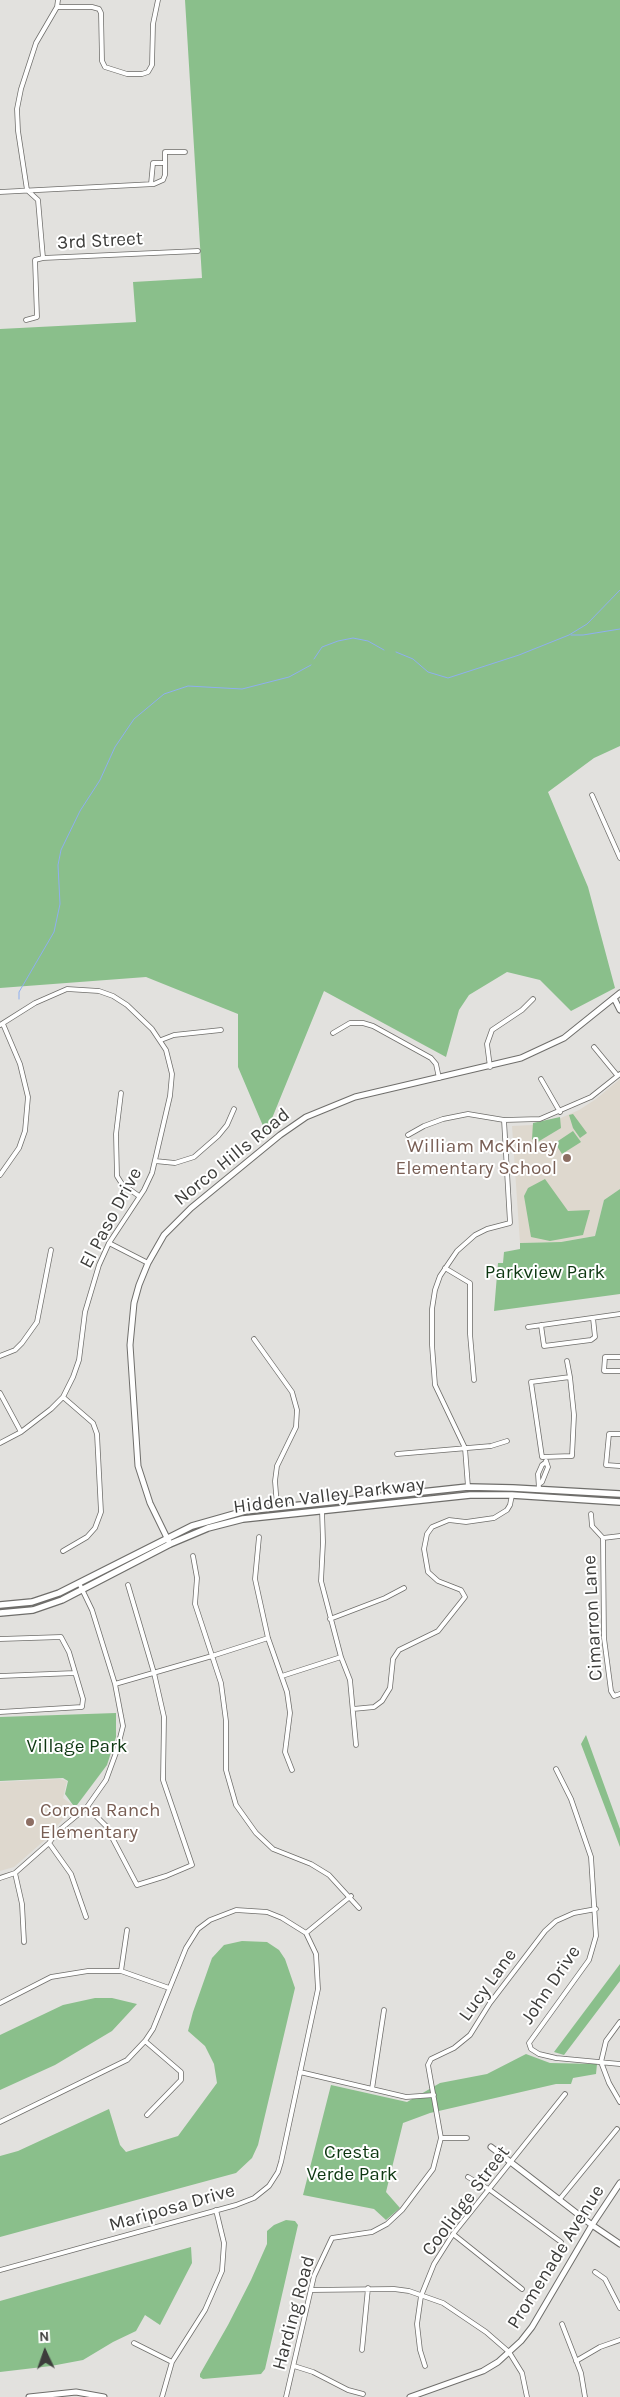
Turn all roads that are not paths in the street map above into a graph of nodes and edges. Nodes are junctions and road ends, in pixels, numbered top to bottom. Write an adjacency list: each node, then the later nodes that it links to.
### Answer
1 (58, 0): 3 (street)
2 (158, 0): 3 (street)
3 (57, 7): 7 (street)
4 (185, 152): 5 (street)
5 (165, 163): 6 (street); 6 (street)
6 (151, 184): 7 (street)
7 (27, 190): 8 (street); 10 (street, 3rd Street)
8 (0, 192)
9 (198, 250): 10 (street, 3rd Street)
10 (43, 258): 11 (street)
11 (26, 320)
12 (592, 795): 13 (street)
13 (620, 858)
14 (620, 993): 15 (street, Norco Hills Road)
15 (614, 998): 17 (street); 23 (street, Norco Hills Road)
16 (533, 1000): 23 (street)
17 (620, 1010)
18 (1, 1024): 21 (street, El Paso Drive); 33 (street)
19 (221, 1030): 21 (street)
20 (333, 1033): 25 (street)
21 (161, 1040): 32 (street, El Paso Drive)
22 (594, 1047): 24 (street)
23 (490, 1067): 25 (street, Norco Hills Road)
24 (618, 1074): 29 (street)
25 (439, 1078): 37 (street, Norco Hills Road)
26 (541, 1079): 29 (street)
27 (120, 1094): 34 (street)
28 (234, 1109): 32 (street)
29 (560, 1112): 30 (street)
30 (504, 1120): 31 (street); 38 (street)
31 (408, 1135)
32 (155, 1161): 34 (street, El Paso Drive)
33 (0, 1175)
34 (139, 1196): 35 (street, El Paso Drive)
35 (109, 1243): 37 (street); 51 (street, El Paso Drive)
36 (51, 1250): 44 (street)
37 (148, 1263): 75 (street, Norco Hills Road)
38 (445, 1268): 49 (street); 56 (street)
39 (620, 1314): 40 (street)
40 (593, 1318): 41 (street); 41 (street)
41 (541, 1325): 42 (street)
42 (528, 1327)
43 (254, 1339): 70 (street)
44 (0, 1356)
45 (620, 1357): 47 (street)
46 (567, 1361): 48 (street)
47 (620, 1372)
48 (570, 1377): 58 (street); 58 (street)
49 (474, 1380)
50 (0, 1393): 52 (street)
51 (63, 1397): 52 (street, El Paso Drive); 78 (street)
52 (21, 1432): 55 (street, El Paso Drive)
53 (620, 1434): 59 (street)
54 (507, 1441): 56 (street)
55 (0, 1443)
56 (465, 1448): 57 (street); 63 (street)
57 (397, 1454)
58 (546, 1460): 60 (street); 61 (street)
59 (620, 1466)
60 (540, 1469): 61 (street); 62 (street)
61 (546, 1470): 62 (street)
62 (539, 1486): 63 (main road, Hidden Valley Parkway); 64 (main road, Hidden Valley Parkway); 68 (main road)
63 (468, 1487): 65 (main road); 67 (main road); 70 (main road, Hidden Valley Parkway)
64 (620, 1494)
65 (503, 1495): 66 (main road, Hidden Valley Parkway); 67 (main road, Hidden Valley Parkway)
66 (512, 1495): 68 (main road, Hidden Valley Parkway); 97 (street)
67 (433, 1498): 71 (main road, Hidden Valley Parkway)
68 (558, 1498): 69 (main road, Hidden Valley Parkway)
69 (620, 1502)
70 (277, 1506): 75 (main road, Hidden Valley Parkway)
71 (322, 1510): 77 (main road, Hidden Valley Parkway); 86 (street)
72 (591, 1514): 76 (street)
73 (620, 1536): 76 (street)
74 (259, 1537): 87 (street)
75 (167, 1538): 77 (street, Norco Hills Road); 80 (main road, Hidden Valley Parkway)
76 (603, 1538): 96 (street, Cimarron Lane)
77 (170, 1544): 83 (main road, Hidden Valley Parkway)
78 (63, 1551)
79 (193, 1556): 89 (street)
80 (79, 1583): 83 (street); 84 (main road, Hidden Valley Parkway)
81 (128, 1585): 92 (street)
82 (404, 1588): 86 (street)
83 (83, 1590): 85 (main road, Hidden Valley Parkway); 95 (street)
84 (0, 1605)
85 (0, 1613)
86 (330, 1619): 90 (street)
87 (268, 1638): 89 (street); 94 (street)
88 (0, 1639): 91 (street)
89 (212, 1656): 92 (street); 106 (street)
90 (341, 1657): 94 (street); 97 (street)
91 (74, 1673): 93 (street); 98 (street)
92 (154, 1673): 95 (street); 102 (street)
93 (0, 1676)
94 (282, 1676): 101 (street)
95 (115, 1684): 102 (street)
96 (620, 1694)
97 (352, 1709): 99 (street)
98 (0, 1712)
99 (356, 1745)
100 (556, 1769): 108 (street, John Drive)
101 (292, 1770)
102 (86, 1807): 103 (street)
103 (49, 1843): 104 (street); 109 (street)
104 (15, 1873): 105 (street); 112 (street)
105 (0, 1878)
106 (351, 1896): 107 (street); 111 (street)
107 (360, 1908)
108 (596, 1909): 119 (street, John Drive); 123 (street, Lucy Lane)
109 (86, 1917)
110 (127, 1930): 113 (street)
111 (306, 1933): 114 (street); 121 (street, Mariposa Drive)
112 (24, 1942)
113 (121, 1971): 114 (street); 115 (street)
114 (169, 1988): 118 (street)
115 (0, 2002)
116 (384, 2010): 122 (street)
117 (620, 2022): 119 (street)
118 (145, 2041): 126 (street); 127 (street)
119 (601, 2062): 120 (street); 125 (street)
120 (620, 2064)
121 (300, 2072): 122 (street); 137 (street, Mariposa Drive)
122 (372, 2089): 123 (street)
123 (434, 2094): 129 (street)
124 (565, 2094): 132 (street, Coolidge Street)
125 (620, 2102)
126 (147, 2115)
127 (0, 2122)
128 (617, 2129): 136 (street)
129 (441, 2138): 130 (street); 146 (street, Harding Road)
130 (467, 2138)
131 (492, 2147): 132 (street)
132 (511, 2163): 135 (street, Coolidge Street); 136 (street)
133 (468, 2177): 135 (street)
134 (620, 2183): 138 (street, Promenade Avenue)
135 (490, 2190): 139 (street, Coolidge Street); 140 (street)
136 (559, 2200): 138 (street)
137 (216, 2210): 142 (street, Mariposa Drive); 155 (street)
138 (592, 2225): 141 (street); 153 (street, Promenade Avenue)
139 (454, 2234): 145 (street); 147 (street, Coolidge Street)
140 (561, 2242)
141 (620, 2244)
142 (0, 2270)
143 (594, 2272): 148 (street)
144 (368, 2288): 146 (street); 147 (street); 152 (street)
145 (522, 2289)
146 (311, 2290): 156 (street, Harding Road)
147 (421, 2296): 153 (street); 157 (street, Coolidge Street)
148 (620, 2308)
149 (562, 2324): 154 (street)
150 (620, 2340): 154 (street)
151 (134, 2343): 155 (street)
152 (362, 2350)
153 (510, 2352): 163 (street, Promenade Avenue); 164 (street)
154 (576, 2361): 165 (street)
155 (172, 2362): 161 (street)
156 (294, 2366): 158 (street); 162 (street, Harding Road)
157 (425, 2366)
158 (363, 2394)
159 (29, 2397): 160 (street)
160 (104, 2397)
161 (162, 2397)
162 (286, 2397)
163 (410, 2397)
164 (527, 2397)
165 (585, 2397)

